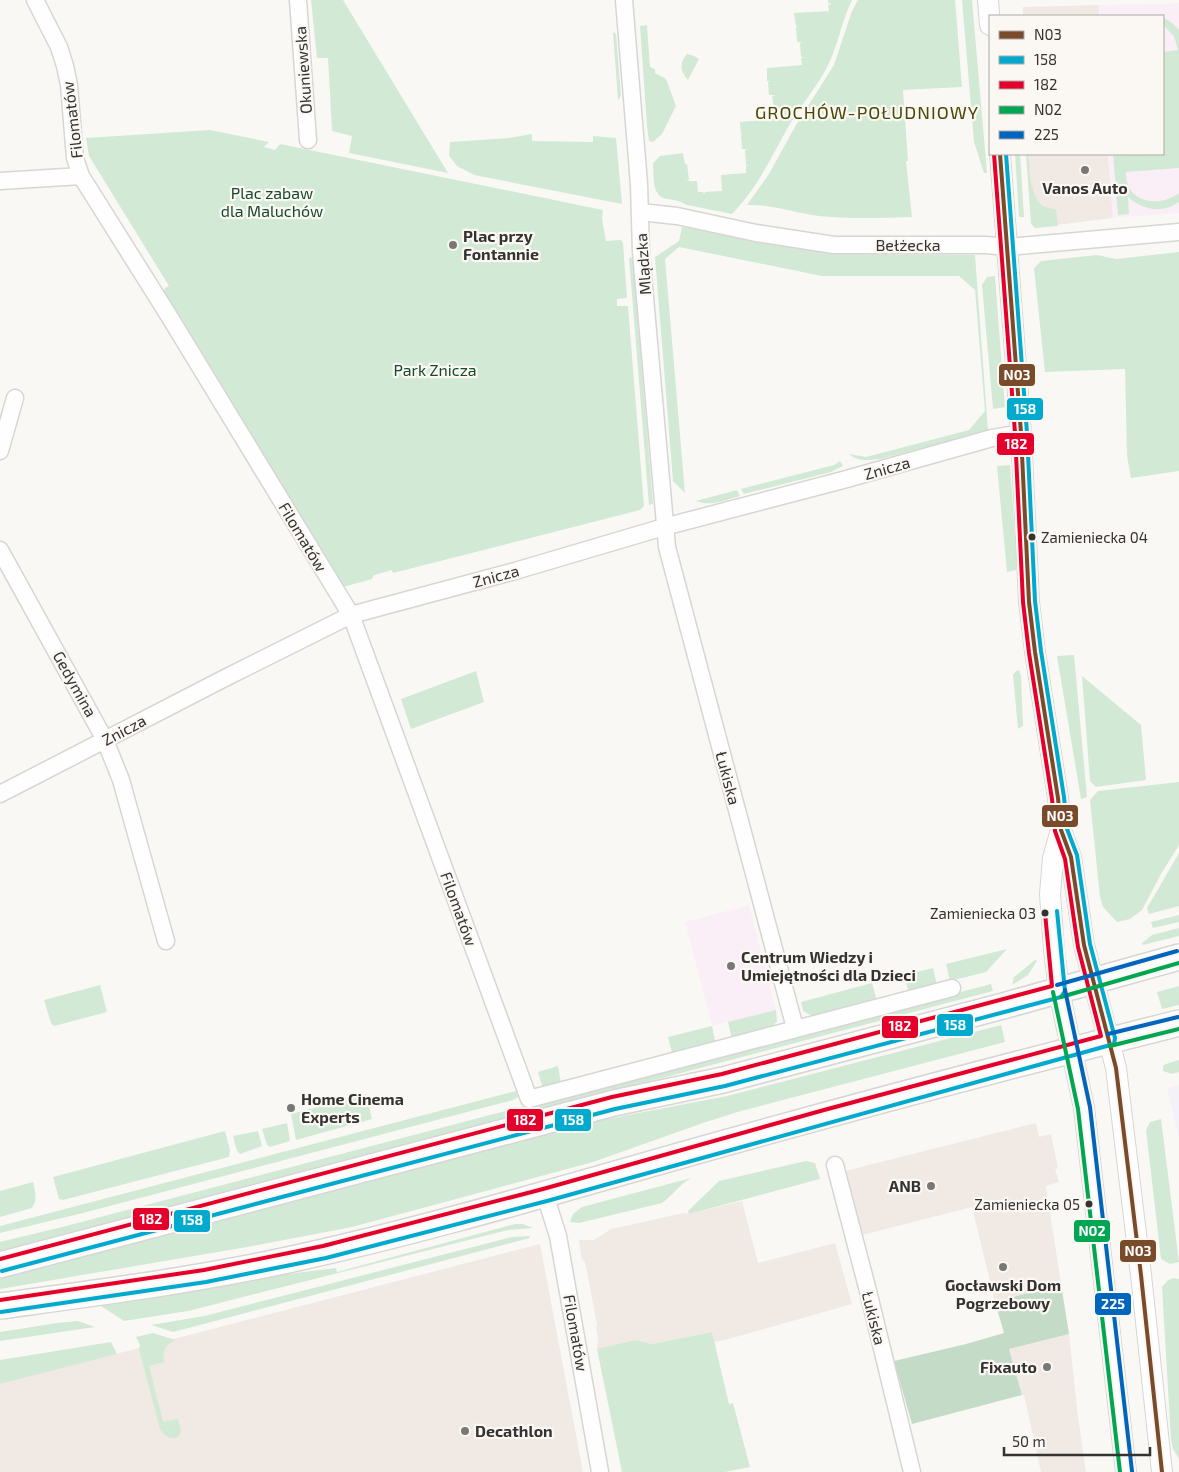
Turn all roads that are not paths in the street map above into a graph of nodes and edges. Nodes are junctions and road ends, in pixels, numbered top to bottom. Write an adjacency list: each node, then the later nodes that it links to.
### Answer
1 (35, 0): 8 (street, Filomatów)
2 (298, 0): 6 (street, Okuniewska)
3 (624, 0): 10 (street, Mlądzka)
4 (988, 0): 5 (street)
5 (989, 15)
6 (308, 140)
7 (1000, 155): 12 (street)
8 (82, 176): 9 (street); 18 (street, Filomatów)
9 (0, 181)
10 (640, 212): 12 (street, Bełżecka); 16 (street, Mlądzka)
11 (1179, 232): 12 (street, Bełżecka)
12 (1007, 247): 14 (street)
13 (15, 398): 15 (street)
14 (1021, 433): 16 (street, Znicza); 21 (street)
15 (0, 452)
16 (664, 527): 18 (street, Znicza); 28 (street, Łukiska)
17 (0, 550): 19 (street, Gedymina)
18 (351, 615): 19 (street, Znicza); 28 (street, Filomatów)
19 (105, 740): 20 (street, Znicza); 22 (street, Gedymina)
20 (0, 794)
21 (1061, 830): 24 (street); 26 (street)
22 (166, 941)
23 (1179, 957): 24 (main road)
24 (1093, 981): 26 (main road); 29 (street)
25 (952, 988): 28 (street)
26 (1059, 991): 30 (street); 33 (main road)
27 (1179, 1023): 29 (main road)
28 (794, 1028)
29 (1109, 1040): 30 (main road); 38 (street)
30 (1071, 1050): 32 (main road); 37 (street)
31 (835, 1165): 36 (street, Łukiska)
32 (545, 1195): 34 (main road); 35 (street, Filomatów)
33 (0, 1265)
34 (0, 1306)
35 (600, 1472)
36 (912, 1472)
37 (1126, 1472)
38 (1162, 1472)

